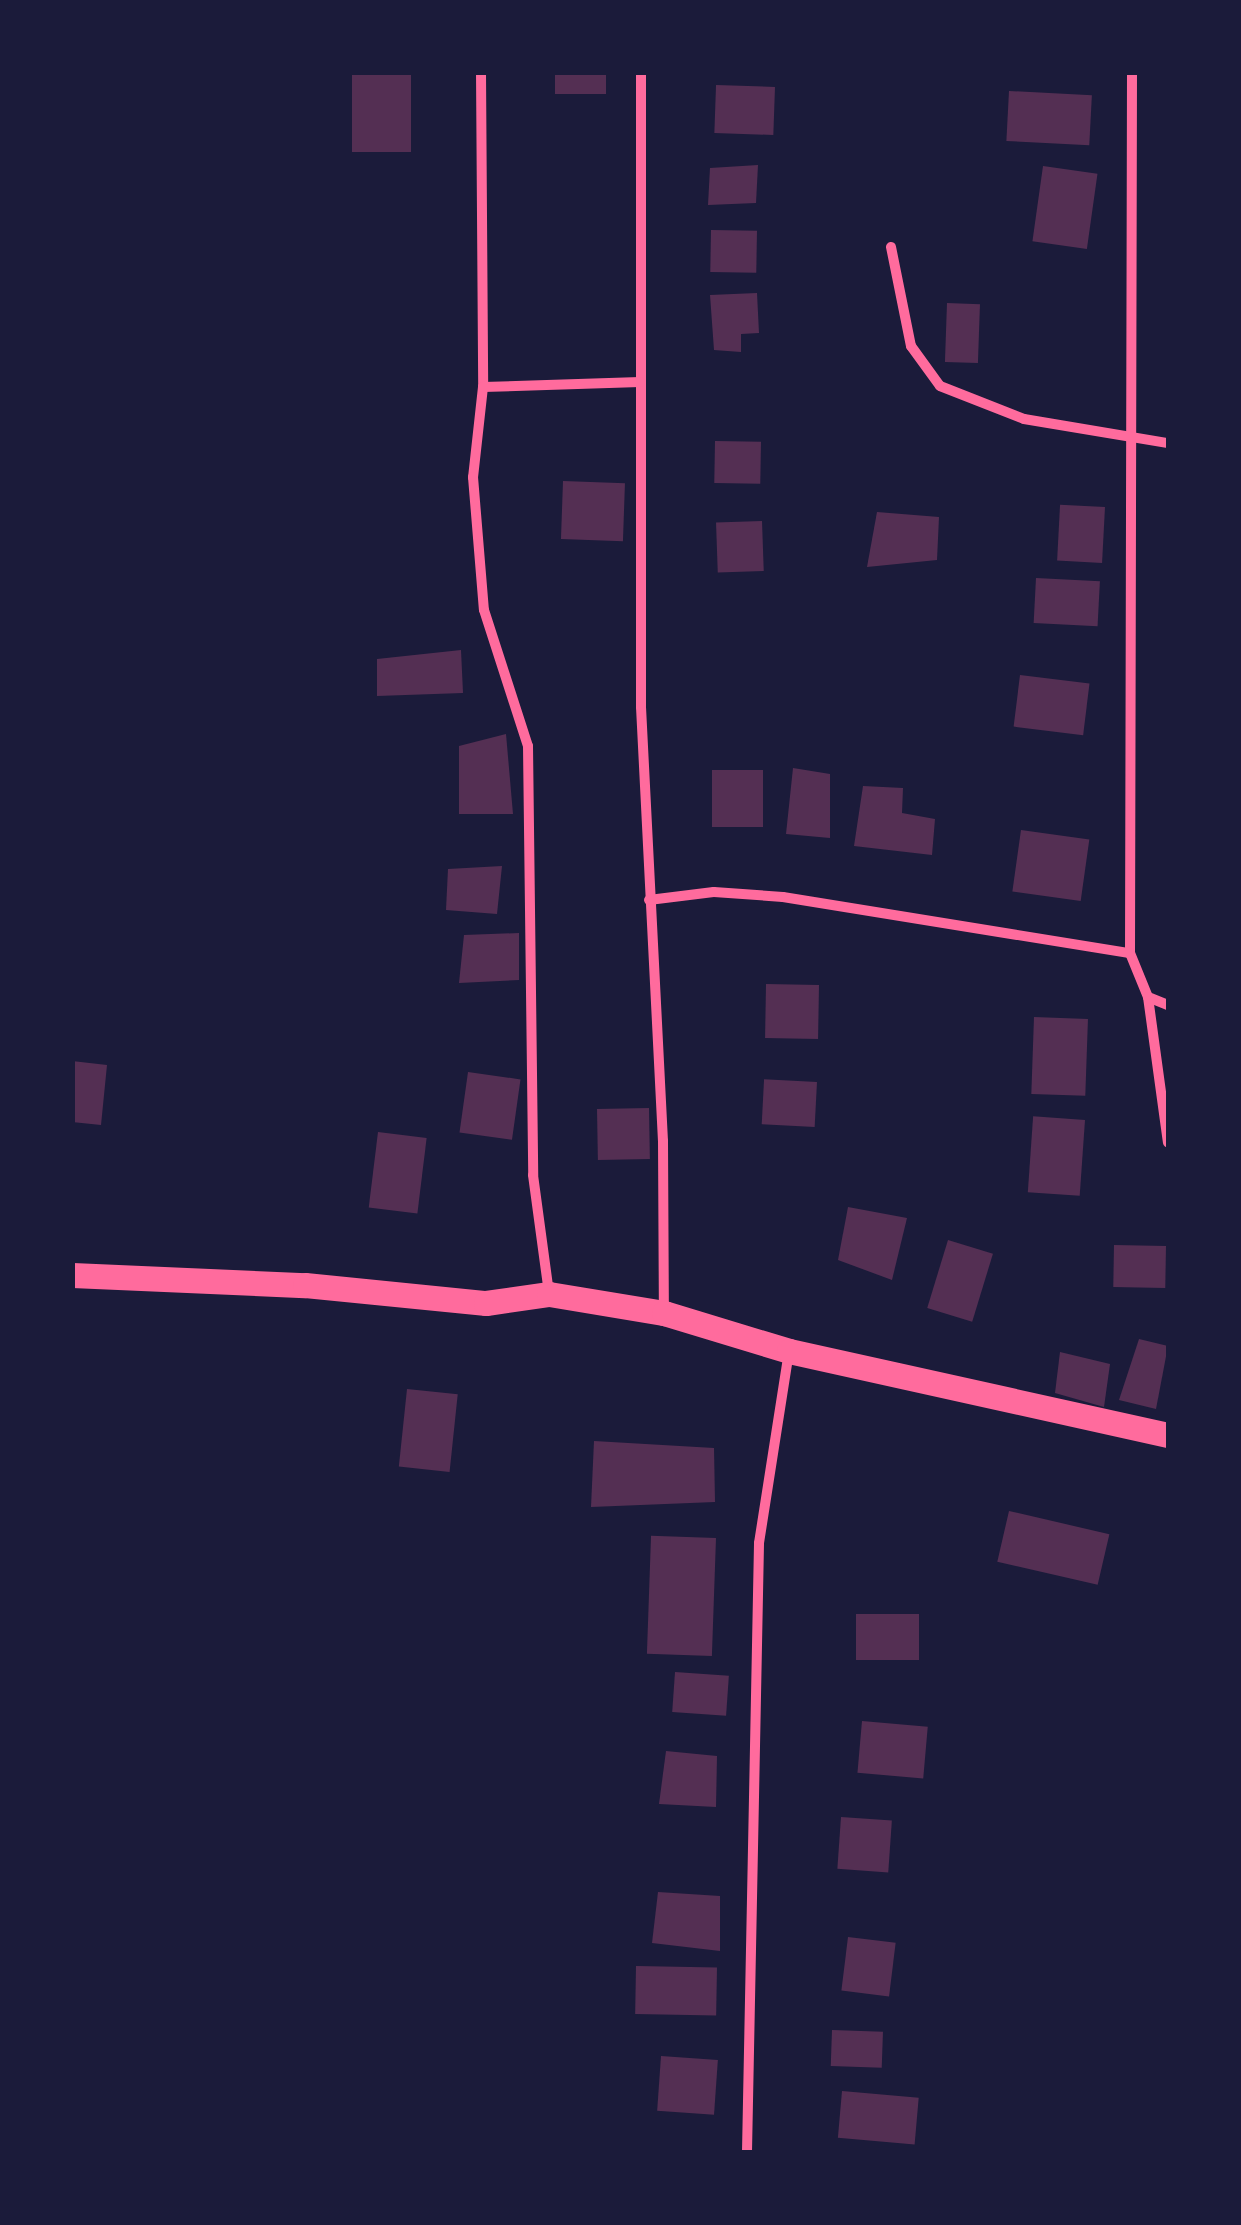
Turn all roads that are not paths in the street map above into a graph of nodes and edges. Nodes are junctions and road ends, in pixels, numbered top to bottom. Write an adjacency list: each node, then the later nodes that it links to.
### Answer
1 (481, 72): 6 (street)
2 (641, 72): 5 (street)
3 (1132, 72): 7 (street)
4 (891, 246): 7 (street)
5 (640, 382): 6 (street); 9 (street)
6 (483, 387): 15 (street)
7 (1132, 440): 8 (street); 10 (street)
8 (1168, 442)
9 (649, 900): 10 (street); 16 (street)
10 (1130, 953): 11 (street)
11 (1148, 997): 12 (street); 13 (street)
12 (1168, 1005)
13 (1168, 1143)
14 (72, 1275): 15 (main road)
15 (549, 1294): 16 (main road)
16 (664, 1313): 17 (main road)
17 (789, 1352): 18 (main road); 19 (street)
18 (1168, 1434)
19 (747, 2152)

